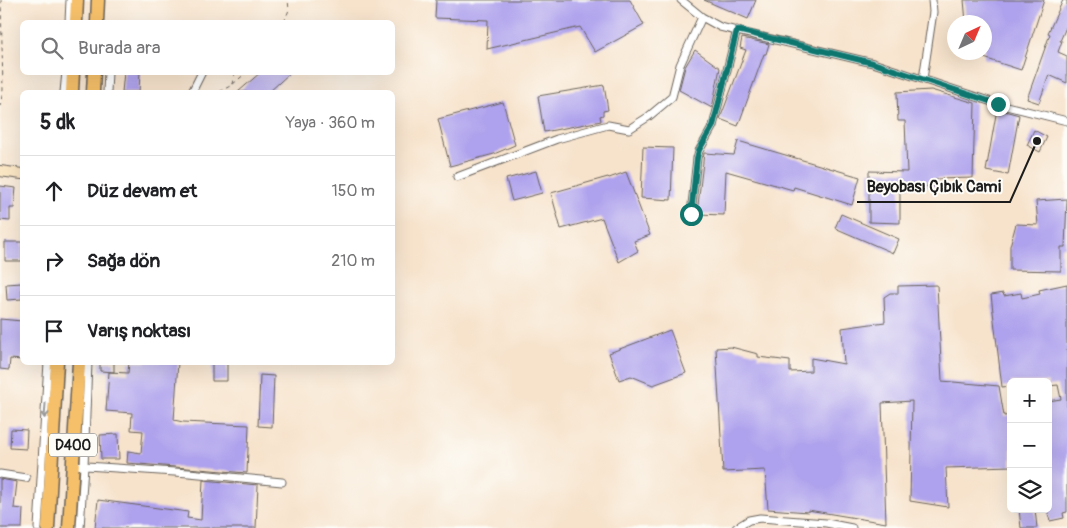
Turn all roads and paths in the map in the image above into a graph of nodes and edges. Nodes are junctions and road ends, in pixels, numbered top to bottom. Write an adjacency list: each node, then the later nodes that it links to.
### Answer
1 (1, 0): 14 (path)
2 (70, 0): 9 (street)
3 (77, 0): 10 (highway)
4 (98, 0): 11 (highway)
5 (288, 0): 12 (path)
6 (681, 0): 8 (street)
7 (932, 0): 22 (street)
8 (702, 17): 13 (street); 34 (street)
9 (68, 20)
10 (76, 20)
11 (97, 20)
12 (285, 20)
13 (737, 30): 22 (street); 35 (street)
14 (1, 65): 30 (path)
15 (66, 75): 24 (street)
16 (73, 75): 25 (highway)
17 (94, 75): 26 (highway)
18 (108, 75): 27 (street)
19 (200, 75): 28 (street)
20 (234, 75): 23 (path)
21 (244, 75): 23 (path)
22 (923, 80): 31 (street)
23 (232, 85): 29 (path)
24 (64, 90)
25 (72, 90)
26 (93, 90)
27 (107, 90)
28 (193, 90)
29 (223, 90)
30 (0, 107)
31 (1067, 121)
32 (0, 171): 33 (street)
33 (20, 174)
34 (457, 177)
35 (691, 214)
36 (48, 365): 44 (street, one-way to 44)
37 (57, 365): 45 (highway, D400)
38 (79, 365): 40 (highway, D400)
39 (88, 365): 40 (street)
40 (78, 465): 43 (street); 46 (highway, D400); 47 (street)
41 (0, 474): 42 (street)
42 (26, 478)
43 (282, 482)
44 (38, 528)
45 (48, 528)
46 (69, 528)
47 (80, 528)
48 (736, 528): 49 (street)
49 (852, 528)

